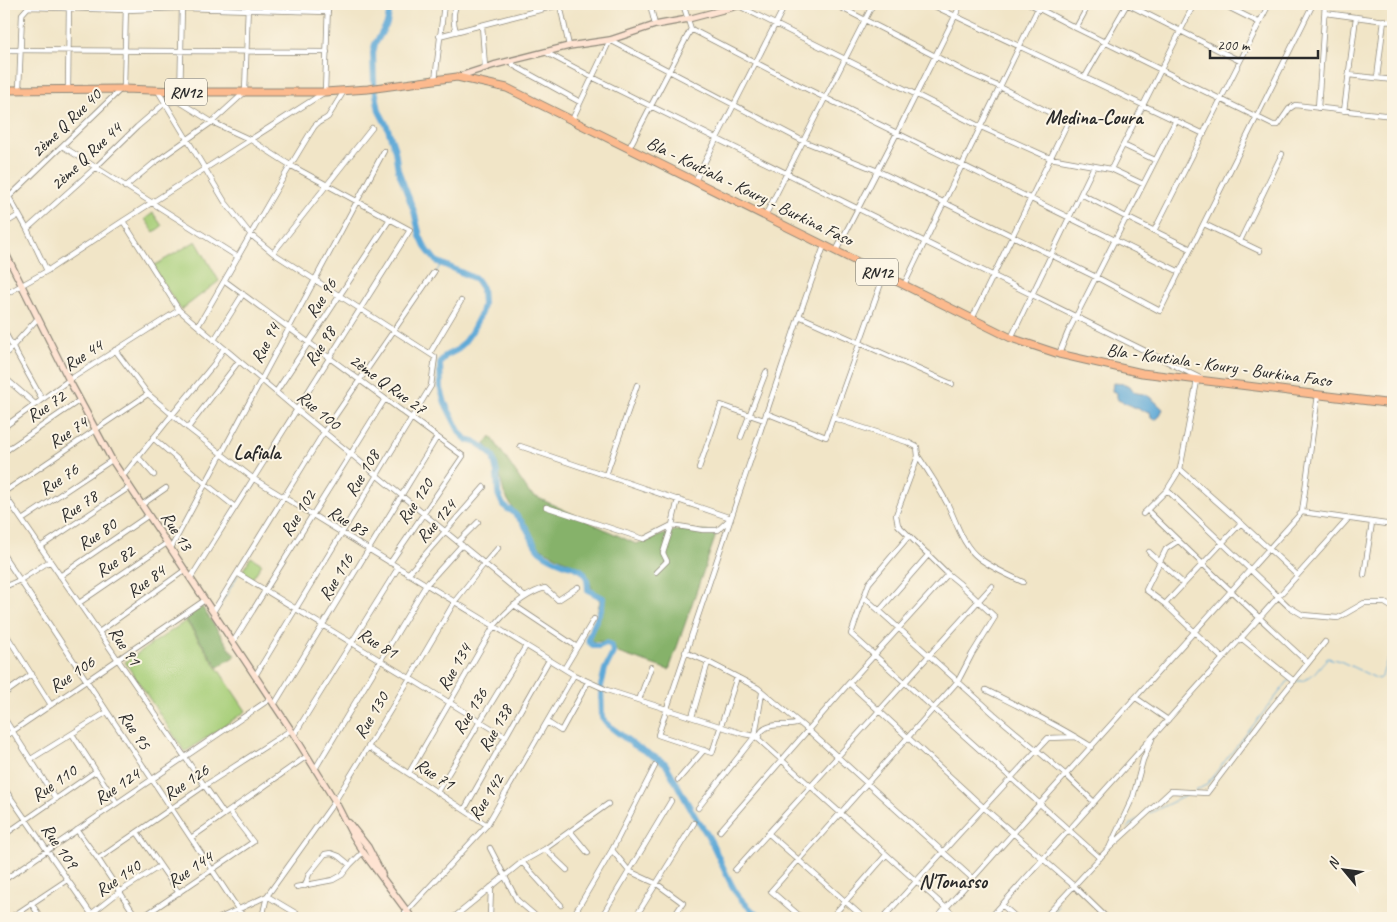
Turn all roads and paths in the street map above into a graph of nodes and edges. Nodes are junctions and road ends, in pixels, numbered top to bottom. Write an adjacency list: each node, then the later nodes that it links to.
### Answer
1 (126, 4): 30 (street)
2 (248, 4): 31 (street)
3 (328, 4): 34 (street)
4 (444, 4): 50 (street)
5 (458, 4): 49 (street)
6 (532, 4): 32 (street)
7 (561, 4): 32 (street); 53 (street)
8 (650, 4): 45 (street)
9 (683, 4): 38 (street)
10 (745, 4): 27 (street)
11 (834, 4): 39 (street)
12 (873, 4): 39 (street)
13 (930, 4): 36 (street)
14 (961, 4): 36 (street)
15 (1030, 4): 28 (street)
16 (1089, 4): 46 (street)
17 (1127, 4): 48 (street); 52 (street)
18 (1194, 4): 48 (street)
19 (1222, 4): 29 (street)
20 (1269, 4): 43 (street)
21 (1314, 4): 100 (street)
22 (1326, 4): 35 (street)
23 (30, 5): 24 (street); 56 (street)
24 (53, 5): 25 (street)
25 (69, 6): 30 (street); 57 (street)
26 (182, 6): 30 (street); 31 (street); 59 (street)
27 (738, 6): 38 (street); 42 (street)
28 (1039, 6): 46 (street); 54 (street)
29 (1230, 6): 43 (street)
30 (126, 10): 58 (street)
31 (248, 10): 34 (street); 60 (street)
32 (534, 11): 44 (street)
33 (782, 11): 42 (street)
34 (328, 12): 61 (street)
35 (1325, 13): 37 (street); 97 (street)
36 (955, 16): 54 (street); 63 (street)
37 (1356, 17): 40 (street); 71 (street)
38 (688, 19): 45 (street); 47 (street)
39 (865, 19): 63 (street); 64 (street)
40 (1384, 20): 41 (street); 75 (street)
41 (1393, 22)
42 (775, 23): 64 (street); 67 (street)
43 (1260, 23): 66 (street)
44 (482, 25): 49 (street); 68 (street)
45 (655, 25): 51 (street)
46 (1076, 28): 52 (street)
47 (691, 29): 67 (street); 70 (street)
48 (1181, 31): 66 (street); 69 (street)
49 (456, 32): 50 (street)
50 (439, 36): 76 (street)
51 (610, 40): 53 (street); 70 (street); 72 (street)
52 (1104, 42): 69 (street); 73 (street)
53 (569, 46): 62 (street)
54 (1020, 46): 73 (street); 78 (street)
55 (4, 50): 56 (street)
56 (21, 50): 57 (street); 81 (street)
57 (68, 50): 58 (street); 82 (street)
58 (125, 50): 59 (street); 79 (street)
59 (181, 51): 60 (street); 85 (street)
60 (247, 51): 61 (street); 86 (street)
61 (327, 52): 87 (street)
62 (545, 52): 65 (street); 72 (street)
63 (936, 56): 78 (street); 88 (street)
64 (845, 58): 88 (street); 89 (street)
65 (513, 60): 68 (street); 92 (street)
66 (1240, 61): 90 (street)
67 (756, 62): 89 (street); 94 (street)
68 (485, 68): 74 (street)
69 (1160, 69): 90 (street); 95 (street)
70 (669, 71): 94 (street); 96 (street)
71 (1349, 75): 75 (street); 98 (street)
72 (592, 77): 92 (street); 96 (street)
73 (1085, 77): 95 (street)
74 (457, 78): 76 (main road, Bla - Koutiala - Koury - Burkina Faso / RN12); 101 (main road, Bla - Koutiala - Koury - Burkina Faso / RN12)
75 (1377, 78): 77 (street)
76 (435, 80): 84 (main road, Bla - Koutiala - Koury - Burkina Faso / RN12)
77 (1393, 80)
78 (1000, 87): 104 (street); 117 (street)
79 (122, 89): 82 (main road, RN12); 83 (main road, RN12); 113 (street, 2ème Q Rue 40)
80 (4, 90): 81 (main road, RN12)
81 (19, 90): 82 (main road, RN12)
82 (68, 90)
83 (158, 91): 85 (main road, RN12); 93 (street)
84 (344, 91): 87 (main road, RN12); 119 (street)
85 (181, 92): 86 (main road, RN12); 91 (street)
86 (245, 92): 87 (main road, RN12); 103 (street)
87 (325, 92): 110 (street)
88 (917, 94): 104 (street); 106 (street)
89 (825, 97): 106 (street); 111 (street)
90 (1221, 100): 100 (street); 107 (street)
91 (180, 102): 93 (street); 103 (street)
92 (580, 102): 101 (street)
93 (165, 103): 109 (street); 122 (street, 2ème Q Rue 44)
94 (734, 105): 108 (street); 111 (street)
95 (1144, 105): 102 (street); 112 (street)
96 (651, 106): 108 (street); 114 (street)
97 (1318, 108): 98 (street); 100 (street)
98 (1344, 111): 99 (street)
99 (1393, 116)
100 (1257, 118): 146 (street)
101 (572, 120): 114 (main road, Bla - Koutiala - Koury - Burkina Faso / RN12)
102 (1176, 120): 107 (street); 118 (street)
103 (212, 122): 109 (street); 110 (street)
104 (980, 127): 117 (street); 120 (street)
105 (372, 128): 129 (street)
106 (897, 133): 120 (street); 125 (street)
107 (1204, 134): 148 (street)
108 (717, 138): 126 (street); 127 (street)
109 (187, 139): 124 (street); 130 (street)
110 (251, 140): 119 (street); 124 (street)
111 (803, 141): 125 (street); 126 (street)
112 (1123, 145): 118 (street); 123 (street)
113 (62, 146): 122 (street); 133 (street, 2ème Q Rue 40)
114 (629, 148): 127 (main road, Bla - Koutiala - Koury - Burkina Faso / RN12)
115 (384, 151): 135 (street, Rue 94)
116 (1282, 154): 153 (street)
117 (1050, 158): 121 (street); 134 (street)
118 (1155, 160): 128 (street)
119 (290, 165): 129 (street); 149 (street)
120 (962, 165): 134 (street); 136 (street)
121 (1094, 166): 123 (street); 132 (street)
122 (95, 168): 130 (street); 147 (street, 2ème Q Rue 44)
123 (1111, 168): 128 (street)
124 (205, 170): 137 (street); 149 (street)
125 (878, 171): 136 (street); 138 (street)
126 (786, 173): 138 (street); 140 (street)
127 (695, 181): 140 (main road, Bla - Koutiala - Koury - Burkina Faso / RN12)
128 (1143, 184): 142 (street)
129 (327, 185): 135 (street); 159 (street)
130 (125, 187): 137 (street)
131 (4, 188): 133 (street)
132 (1081, 194): 141 (street); 142 (street)
133 (9, 197): 139 (street)
134 (1031, 198): 141 (street); 150 (street)
135 (357, 201): 143 (street); 168 (street, Rue 94)
136 (943, 202): 150 (street); 152 (street)
137 (152, 203): 144 (street); 161 (street)
138 (859, 209): 152 (street); 157 (street)
139 (19, 215): 145 (street); 147 (street)
140 (765, 216): 154 (main road, Bla - Koutiala - Koury - Burkina Faso / RN12)
141 (1069, 217): 151 (street); 160 (street)
142 (1126, 218): 148 (street); 151 (street)
143 (390, 219): 175 (street, Rue 96); 177 (street, Rue 98)
144 (123, 222): 162 (street); 178 (street, Rue 100)
145 (4, 224)
146 (1204, 224): 153 (street); 155 (street)
147 (27, 229): 162 (street)
148 (1154, 231): 155 (street)
149 (251, 235): 159 (street); 161 (street)
150 (1012, 237): 160 (street); 166 (street)
151 (1115, 240): 164 (street); 167 (street)
152 (924, 241): 166 (street); 170 (street)
153 (1240, 241): 158 (street)
154 (824, 246): 157 (main road, Bla - Koutiala - Koury - Burkina Faso / RN12); 179 (street)
155 (1191, 249): 164 (street)
156 (4, 250): 171 (street, Rue 13)
157 (836, 251): 165 (main road, Bla - Koutiala - Koury - Burkina Faso / RN12)
158 (1260, 252)
159 (273, 253): 168 (street)
160 (1051, 256): 167 (street); 173 (street)
161 (238, 257): 169 (street)
162 (47, 271): 171 (street)
163 (434, 272): 185 (street)
164 (1180, 272): 167 (street)
165 (884, 275): 170 (main road, Bla - Koutiala - Koury - Burkina Faso / RN12); 190 (street)
166 (993, 275): 173 (street); 182 (street)
167 (1096, 277): 180 (street)
168 (315, 280): 175 (street); 184 (street, Rue 94)
169 (225, 281): 172 (street, 2ème Q Rue 27); 183 (street)
170 (904, 285): 182 (main road, Bla - Koutiala - Koury - Burkina Faso / RN12)
171 (22, 286): 174 (street); 181 (street, Rue 13)
172 (243, 294): 184 (street, 2ème Q Rue 27); 188 (street)
173 (1032, 294): 180 (street); 187 (street)
174 (4, 295)
175 (340, 295): 177 (street); 189 (street, Rue 96)
176 (461, 301): 194 (street)
177 (361, 309): 185 (street); 197 (street, Rue 98)
178 (179, 310): 183 (street, Rue 100); 193 (street, Rue 44)
179 (799, 316): 190 (street); 217 (street)
180 (1076, 316): 195 (street); 205 (street)
181 (38, 318): 191 (street); 201 (street, Rue 13)
182 (972, 319): 187 (main road, Bla - Koutiala - Koury - Burkina Faso / RN12)
183 (198, 326): 188 (street, Rue 100)
184 (289, 328): 189 (street, 2ème Q Rue 27); 202 (street, Rue 94)
185 (394, 330): 194 (street); 203 (street)
186 (4, 332): 191 (street)
187 (1011, 338): 195 (main road, Bla - Koutiala - Koury - Burkina Faso / RN12)
188 (214, 340): 192 (street, Rue 100)
189 (308, 342): 197 (street, 2ème Q Rue 27); 208 (street, Rue 96)
190 (860, 343): 206 (street); 221 (street)
191 (12, 346): 196 (street); 212 (street)
192 (224, 348): 198 (street, Rue 100); 218 (street)
193 (115, 350): 201 (street, Rue 44); 209 (street, Rue 83)
194 (430, 353): 220 (street, Rue 108)
195 (1059, 354): 204 (main road, Bla - Koutiala - Koury - Burkina Faso / RN12)
196 (4, 356)
197 (329, 358): 203 (street, 2ème Q Rue 27); 216 (street, Rue 98)
198 (239, 361): 202 (street, Rue 100); 224 (street)
199 (766, 372): 219 (street)
200 (4, 377): 214 (street)
201 (69, 380): 212 (street, Rue 44); 213 (street, Rue 13)
202 (261, 380): 208 (street, Rue 100); 232 (street, Rue 94)
203 (359, 380): 211 (street, 2ème Q Rue 27); 226 (street)
204 (1197, 381): 205 (main road, Bla - Koutiala - Koury - Burkina Faso / RN12); 239 (street)
205 (1208, 382): 210 (main road, Bla - Koutiala - Koury - Burkina Faso / RN12)
206 (952, 384)
207 (637, 385): 242 (street)
208 (276, 392): 216 (street, Rue 100)
209 (148, 394): 218 (street, Rue 83); 225 (street, Rue 74)
210 (1318, 395): 215 (main road, Bla - Koutiala - Koury - Burkina Faso / RN12); 257 (street)
211 (385, 398): 220 (street, 2ème Q Rue 27); 233 (street, Rue 102)
212 (42, 399): 214 (street, Rue 44)
213 (80, 400): 225 (street, Rue 13); 231 (street, Rue 72)
214 (35, 404): 223 (street, Rue 44)
215 (1393, 404)
216 (296, 409): 226 (street, Rue 100); 244 (street, Rue 98)
217 (766, 413): 221 (street); 222 (street)
218 (172, 415): 224 (street, Rue 83); 229 (street)
219 (750, 415): 222 (street); 228 (street); 238 (street)
220 (412, 418): 227 (street, 2ème Q Rue 27); 241 (street, Rue 108)
221 (833, 418): 235 (street)
222 (764, 420): 261 (street)
223 (5, 424)
224 (188, 428): 232 (street, Rue 83)
225 (95, 430): 237 (street, Rue 13); 250 (street, Rue 74)
226 (324, 432): 233 (street, Rue 100); 252 (street)
227 (437, 436): 234 (street, 2ème Q Rue 27); 251 (street, Rue 116)
228 (741, 437)
229 (153, 438): 236 (street); 245 (street)
230 (520, 446): 242 (street)
231 (4, 452)
232 (222, 454): 244 (street, Rue 83); 245 (street, Rue 94)
233 (351, 454): 241 (street, Rue 100); 260 (street, Rue 102)
234 (463, 456): 258 (street, Rue 120)
235 (918, 456): 271 (street); 302 (street)
236 (138, 457): 240 (street); 243 (street)
237 (112, 460): 243 (street, Rue 13); 263 (street, Rue 76)
238 (699, 468)
239 (1180, 468): 249 (street); 265 (street)
240 (154, 475)
241 (377, 475): 251 (street, Rue 100); 270 (street, Rue 108)
242 (606, 475): 253 (street)
243 (123, 476): 246 (street, Rue 13)
244 (254, 478): 252 (street, Rue 83); 255 (street, Rue 98)
245 (206, 484): 255 (street); 275 (street, Rue 94)
246 (130, 487): 254 (street, Rue 13); 276 (street, Rue 78)
247 (484, 487): 269 (street, Rue 124)
248 (166, 488): 254 (street)
249 (1167, 490): 272 (street); 273 (street)
250 (4, 493): 263 (street, Rue 91)
251 (402, 496): 258 (street, Rue 100); 279 (street, Rue 116)
252 (283, 498): 260 (street, Rue 83); 294 (street)
253 (678, 500): 261 (street); 267 (street)
254 (142, 504): 259 (street, Rue 13)
255 (235, 507): 300 (street, Rue 98)
256 (546, 507): 267 (street)
257 (1302, 512): 262 (street); 278 (street)
258 (424, 514): 269 (street, Rue 100); 287 (street, Rue 120)
259 (149, 515): 275 (street, Rue 13); 299 (street, Rue 80)
260 (312, 516): 270 (street, Rue 83); 308 (street, Rue 102)
261 (731, 518): 267 (street); 337 (street)
262 (1348, 519): 266 (street); 297 (street)
263 (22, 520): 276 (street, Rue 91)
264 (478, 522): 274 (street)
265 (1241, 523): 273 (street); 278 (street)
266 (1372, 523): 268 (street); 298 (street)
267 (672, 525): 293 (street)
268 (1393, 525)
269 (445, 532): 274 (street, Rue 100); 295 (street, Rue 124)
270 (342, 533): 279 (street, Rue 83); 320 (street, Rue 108)
271 (908, 536): 281 (street); 312 (street)
272 (1178, 541): 285 (street); 289 (street)
273 (1222, 542): 289 (street); 291 (street)
274 (460, 544): 288 (street, Rue 100); 304 (street)
275 (169, 546): 292 (street, Rue 13); 316 (street, Rue 82)
276 (40, 547): 284 (street, Rue 91)
277 (498, 548): 288 (street, Rue 130)
278 (1269, 549): 291 (street); 297 (street)
279 (369, 550): 287 (street, Rue 83); 325 (street, Rue 116)
280 (1149, 552): 285 (street)
281 (928, 554): 296 (street); 321 (street)
282 (4, 556): 301 (street, Rue 95)
283 (1393, 558): 286 (street)
284 (50, 560): 299 (street, Rue 91); 301 (street)
285 (1161, 562): 303 (street); 317 (street)
286 (1393, 562)
287 (390, 563): 290 (street, Rue 83)
288 (484, 564): 311 (street, Rue 100); 314 (street, Rue 130)
289 (1201, 564): 303 (street); 309 (street)
290 (398, 568): 295 (street, Rue 83); 334 (street)
291 (1250, 569): 309 (street); 310 (street)
292 (185, 570): 300 (street, Rue 13); 329 (street, Rue 84)
293 (656, 572)
294 (237, 573): 308 (street, Rue 81); 322 (street)
295 (408, 574): 304 (street, Rue 83)
296 (948, 574): 315 (street); 327 (street)
297 (1296, 575): 310 (street)
298 (1364, 575)
299 (60, 576): 316 (street, Rue 91)
300 (190, 578): 313 (street, Rue 13)
301 (20, 580): 306 (street); 353 (street, Rue 95)
302 (1023, 582)
303 (1184, 584): 317 (street)
304 (426, 585): 314 (street, Rue 83); 343 (street)
305 (992, 586): 315 (street)
306 (4, 587)
307 (578, 587): 311 (street, Rue 134)
308 (265, 591): 320 (street, Rue 81); 332 (street, Rue 102)
309 (1231, 591): 323 (street); 330 (street)
310 (1278, 596): 319 (street); 323 (street)
311 (525, 597): 318 (street, Rue 134)
312 (864, 597): 321 (street); 338 (street)
313 (205, 600): 322 (street, Rue 13); 341 (street, Rue 106)
314 (454, 601): 326 (street, Rue 83); 352 (street, Rue 130)
315 (978, 601): 339 (street); 354 (street)
316 (79, 603): 329 (street, Rue 91)
317 (1165, 604): 330 (street)
318 (514, 606): 326 (street, Rue 134); 336 (street)
319 (1393, 608)
320 (296, 609): 325 (street, Rue 81); 350 (street, Rue 108)
321 (880, 610): 327 (street)
322 (213, 612): 332 (street, Rue 13)
323 (1259, 617): 331 (street); 345 (street)
324 (594, 618): 336 (street)
325 (323, 626): 334 (street, Rue 81); 367 (street, Rue 116)
326 (494, 626): 335 (street, Rue 83); 365 (street, Rue 134)
327 (899, 628): 338 (street); 339 (street)
328 (4, 630): 348 (street)
329 (99, 632): 341 (street, Rue 91)
330 (1194, 632): 340 (street); 362 (street)
331 (1241, 638): 340 (street); 355 (street)
332 (233, 642): 350 (street, Rue 13)
333 (1325, 642): 345 (street)
334 (351, 643): 343 (street, Rue 81); 381 (street)
335 (526, 646): 342 (street, Rue 83); 375 (street, Rue 136)
336 (577, 648): 347 (street)
337 (685, 652): 344 (street); 369 (street)
338 (875, 655): 356 (street); 358 (street)
339 (929, 655): 354 (street); 356 (street)
340 (1222, 658): 374 (street)
341 (117, 659): 353 (street, Rue 106); 394 (street, Rue 91)
342 (550, 660): 347 (street, Rue 83); 385 (street, Rue 138)
343 (380, 661): 352 (street, Rue 81); 399 (street)
344 (708, 662): 351 (street); 373 (street)
345 (1308, 663): 355 (street)
346 (651, 667): 364 (street)
347 (564, 669): 349 (street, Rue 83)
348 (32, 674): 361 (street); 366 (street)
349 (574, 675): 357 (street, Rue 83); 376 (street, Rue 142)
350 (255, 676): 363 (street, Rue 13)
351 (736, 677): 360 (street); 378 (street)
352 (410, 678): 365 (street, Rue 81); 390 (street, Rue 130)
353 (86, 681): 366 (street, Rue 106); 371 (street, Rue 95)
354 (958, 681): 368 (street); 392 (street)
355 (1294, 681): 439 (street)
356 (905, 682): 368 (street); 370 (street)
357 (590, 683): 364 (street, Rue 83); 376 (street)
358 (849, 683): 370 (street); 379 (street)
359 (986, 690): 388 (street)
360 (762, 693): 377 (street); 386 (street)
361 (4, 694)
362 (1136, 698): 374 (street); 389 (street)
363 (270, 699): 367 (street, Rue 13); 394 (street, Rue 124)
364 (639, 700): 369 (street, Rue 83)
365 (450, 703): 375 (street, Rue 81); 401 (street, Rue 134)
366 (51, 705): 380 (street, Rue 106)
367 (274, 705): 381 (street, Rue 13)
368 (934, 708): 387 (street); 403 (street)
369 (666, 709): 373 (street, Rue 83); 391 (street)
370 (879, 710): 387 (street); 395 (street)
371 (107, 712): 382 (street); 404 (street, Rue 95)
372 (4, 718): 380 (street)
373 (692, 718): 378 (street, Rue 83)
374 (1168, 720): 383 (street)
375 (480, 721): 385 (street, Rue 81); 410 (street, Rue 136)
376 (547, 722): 428 (street, Rue 142)
377 (799, 723): 379 (street); 386 (street)
378 (721, 726): 386 (street, Rue 83); 391 (street)
379 (808, 730): 395 (street); 397 (street)
380 (12, 731): 384 (street, Rue 106); 396 (street)
381 (293, 732): 393 (street, Rue 13); 407 (street, Rue 126)
382 (72, 734): 396 (street); 400 (street)
383 (1153, 736): 414 (street); 439 (street)
384 (4, 737)
385 (506, 737): 421 (street, Rue 138)
386 (756, 737): 397 (street); 418 (street)
387 (908, 737): 406 (street); 419 (street)
388 (1076, 737): 389 (street); 392 (street)
389 (1092, 747): 402 (street)
390 (368, 748): 401 (street, Rue 71); 412 (street, Rue 130)
391 (704, 750): 405 (street)
392 (1036, 750): 402 (street); 403 (street)
393 (307, 756): 399 (street, Rue 13); 422 (street)
394 (184, 757): 404 (street, Rue 124); 407 (street, Rue 91)
395 (837, 757): 406 (street); 408 (street)
396 (31, 760): 411 (street)
397 (782, 760): 408 (street); 431 (street)
398 (654, 766): 442 (street)
399 (315, 769): 412 (street, Rue 13)
400 (96, 771): 411 (street, Rue 110); 415 (street)
401 (409, 773): 410 (street, Rue 71)
402 (1066, 775): 414 (street); 417 (street)
403 (1010, 778): 417 (street); 419 (street)
404 (152, 779): 415 (street, Rue 124); 420 (street, Rue 95)
405 (678, 780)
406 (867, 784): 423 (street); 445 (street)
407 (204, 786): 420 (street, Rue 126); 424 (street, Rue 91)
408 (810, 786): 423 (street); 434 (street)
409 (4, 788): 426 (street, Rue 109)
410 (437, 792): 421 (street, Rue 71)
411 (56, 799): 426 (street, Rue 110)
412 (335, 801): 425 (street, Rue 13); 471 (street, Rue 130)
413 (671, 801): 457 (street)
414 (1094, 802): 432 (street)
415 (117, 803): 429 (street, Rue 124)
416 (608, 804): 430 (street)
417 (1040, 804): 432 (street); 435 (street)
418 (698, 808)
419 (983, 808): 435 (street); 445 (street)
420 (172, 809): 433 (street, Rue 126); 437 (street, Rue 95)
421 (464, 810): 428 (street, Rue 71)
422 (229, 811): 424 (street); 454 (street, Rue 144)
423 (840, 813): 446 (street); 450 (street)
424 (224, 814): 437 (street)
425 (344, 817): 443 (street, Rue 13); 459 (street, Rue 13)
426 (26, 820): 436 (street, Rue 110); 441 (street, Rue 109)
427 (694, 823): 464 (street)
428 (487, 825): 478 (street, Rue 142)
429 (77, 830): 441 (street, Rue 124); 448 (street)
430 (570, 830): 440 (street); 444 (street)
431 (720, 830)
432 (1069, 830): 447 (street); 449 (street)
433 (137, 832): 448 (street, Rue 126); 453 (street)
434 (768, 833): 450 (street); 456 (street)
435 (1014, 834): 449 (street); 460 (street)
436 (4, 835)
437 (191, 838): 454 (street, Rue 95)
438 (490, 848): 458 (street)
439 (1109, 848): 447 (street)
440 (545, 849): 451 (street); 455 (street)
441 (47, 850): 461 (street, Rue 124); 462 (street, Rue 109)
442 (612, 850): 457 (street); 493 (street)
443 (363, 852): 452 (street); 459 (street, Rue 13)
444 (588, 853)
445 (942, 853): 460 (street); 463 (street)
446 (886, 855): 463 (street); 472 (street)
447 (1100, 858): 466 (street)
448 (98, 859): 469 (street)
449 (1043, 859): 466 (street); 475 (street)
450 (799, 860): 472 (street); 497 (street)
451 (522, 862): 458 (street); 474 (street)
452 (350, 865): 465 (street); 465 (street)
453 (160, 866): 469 (street, Rue 140); 470 (street)
454 (213, 870): 470 (street, Rue 144); 477 (street, Rue 95)
455 (567, 870)
456 (735, 870)
457 (629, 871): 464 (street); 494 (street)
458 (506, 876): 468 (street); 492 (street)
459 (383, 879): 478 (street, Rue 13)
460 (973, 879): 476 (street)
461 (4, 880)
462 (67, 880): 473 (street); 479 (street, Rue 109)
463 (916, 882): 476 (street); 500 (street)
464 (657, 884): 495 (street); 496 (street)
465 (305, 886): 467 (street)
466 (1074, 886): 505 (street); 506 (street)
467 (296, 887)
468 (491, 887): 490 (street); 491 (street)
469 (119, 892): 479 (street, Rue 140); 482 (street)
470 (179, 893): 483 (street, Rue 144)
471 (267, 896): 477 (street); 486 (street); 487 (street)
472 (845, 902): 498 (street); 499 (street)
473 (31, 903): 480 (street); 481 (street)
474 (561, 905)
475 (1002, 905): 503 (street); 504 (street)
476 (946, 908): 501 (street); 502 (street)
477 (238, 909): 484 (street); 485 (street, Rue 95)
478 (406, 910): 488 (street, Rue 142); 489 (street, Rue 13)
479 (92, 916)
480 (10, 918)
481 (41, 918)
482 (137, 918)
483 (141, 918)
484 (220, 918)
485 (244, 918)
486 (262, 918)
487 (304, 918)
488 (401, 918)
489 (412, 918)
490 (453, 918)
491 (490, 918)
492 (538, 918)
493 (572, 918)
494 (601, 918)
495 (635, 918)
496 (672, 918)
497 (802, 918)
498 (831, 918)
499 (864, 918)
500 (884, 918)
501 (938, 918)
502 (956, 918)
503 (990, 918)
504 (1017, 918)
505 (1044, 918)
506 (1107, 918)

